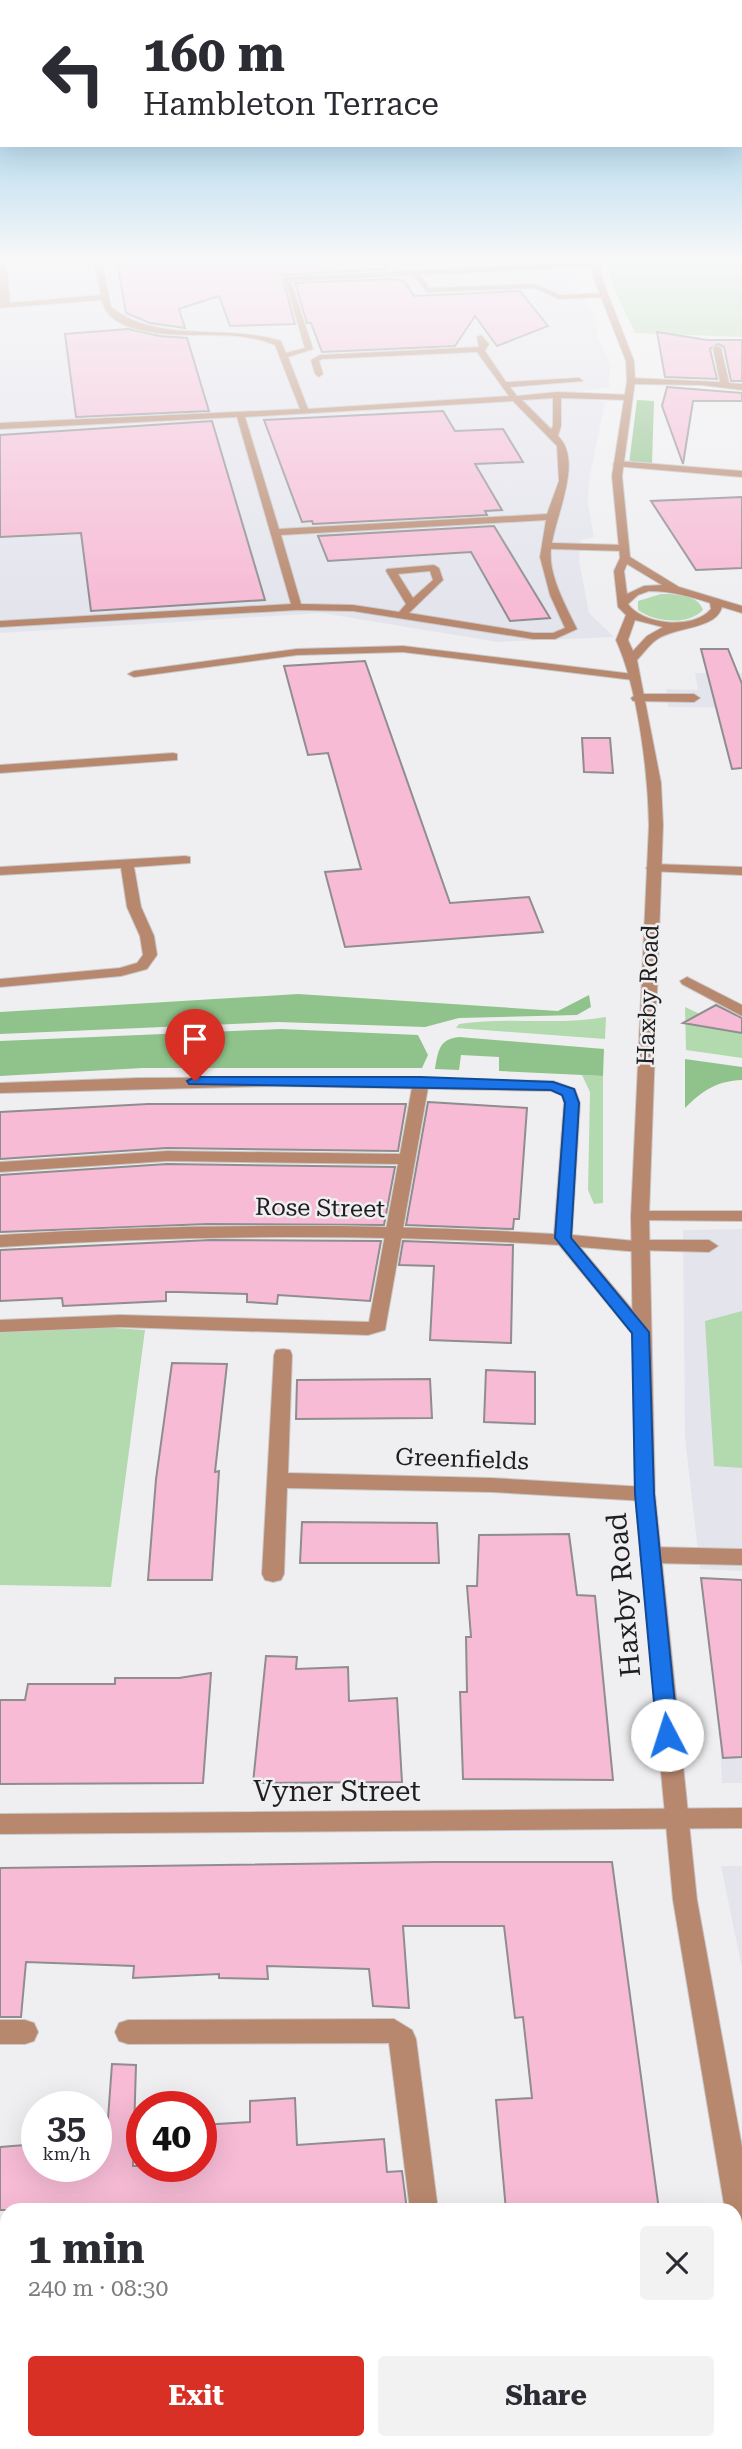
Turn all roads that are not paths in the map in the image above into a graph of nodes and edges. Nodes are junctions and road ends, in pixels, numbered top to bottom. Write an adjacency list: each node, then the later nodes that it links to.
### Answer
1 (291, 376): 13 (street)
2 (497, 376): 8 (street)
3 (630, 376): 6 (street)
4 (723, 376): 7 (street)
5 (579, 381): 8 (street)
6 (631, 381): 7 (street); 11 (street)
7 (725, 384): 9 (street)
8 (503, 385): 12 (street)
9 (742, 387)
10 (557, 396): 11 (street); 12 (street); 16 (street)
11 (629, 397): 17 (street)
12 (513, 399): 13 (street); 16 (street)
13 (305, 411): 14 (street)
14 (240, 414): 15 (street); 20 (street)
15 (0, 426)
16 (553, 436): 19 (street)
17 (618, 464): 18 (street); 22 (street)
18 (742, 474)
19 (551, 517): 20 (street); 21 (street)
20 (276, 532): 27 (street)
21 (548, 546): 22 (street); 29 (street)
22 (625, 553): 23 (street); 24 (street)
23 (687, 591): 24 (street); 25 (street)
24 (623, 603): 30 (street)
25 (715, 603): 28 (street); 31 (street)
26 (411, 604): 29 (street)
27 (297, 607): 29 (street); 33 (street)
28 (742, 610)
29 (402, 615)
30 (631, 615): 34 (street); 35 (street, Haxby Road)
31 (709, 619): 32 (street); 34 (street)
32 (732, 619)
33 (0, 624)
34 (676, 625): 35 (street)
35 (631, 660): 37 (street, Haxby Road)
36 (134, 674): 37 (street)
37 (634, 677): 38 (street, Haxby Road)
38 (637, 698): 39 (street); 44 (street, Haxby Road)
39 (694, 698)
40 (173, 757): 41 (street)
41 (0, 769)
42 (186, 860): 43 (street)
43 (127, 863): 46 (street); 48 (street)
44 (653, 868): 45 (street); 54 (street, Haxby Road)
45 (742, 870)
46 (0, 871)
47 (687, 981): 49 (street)
48 (0, 983)
49 (742, 1011)
50 (421, 1082): 51 (street); 52 (street); 57 (street)
51 (0, 1088)
52 (406, 1159): 53 (street); 56 (street)
53 (0, 1167)
54 (640, 1216): 55 (street); 59 (street, Haxby Road)
55 (742, 1216)
56 (396, 1234): 57 (street, Rose Street); 58 (street, Rose Street); 61 (street)
57 (563, 1238): 59 (street, Rose Street); 62 (street)
58 (0, 1241)
59 (640, 1246): 60 (street, Rose Street); 62 (street, Haxby Road)
60 (709, 1247)
61 (0, 1326)
62 (641, 1332): 65 (street, Haxby Road)
63 (283, 1355): 64 (street)
64 (278, 1480): 65 (street, Greenfields); 68 (street)
65 (645, 1494): 66 (street, Haxby Road)
66 (651, 1555): 67 (street); 69 (street, Haxby Road)
67 (742, 1558)
68 (273, 1574)
69 (674, 1816): 70 (street, Vyner Street); 71 (street, Vyner Street); 74 (street, Haxby Road)
70 (742, 1818)
71 (0, 1824)
72 (128, 2032): 73 (street)
73 (423, 2203)
74 (738, 2203)

